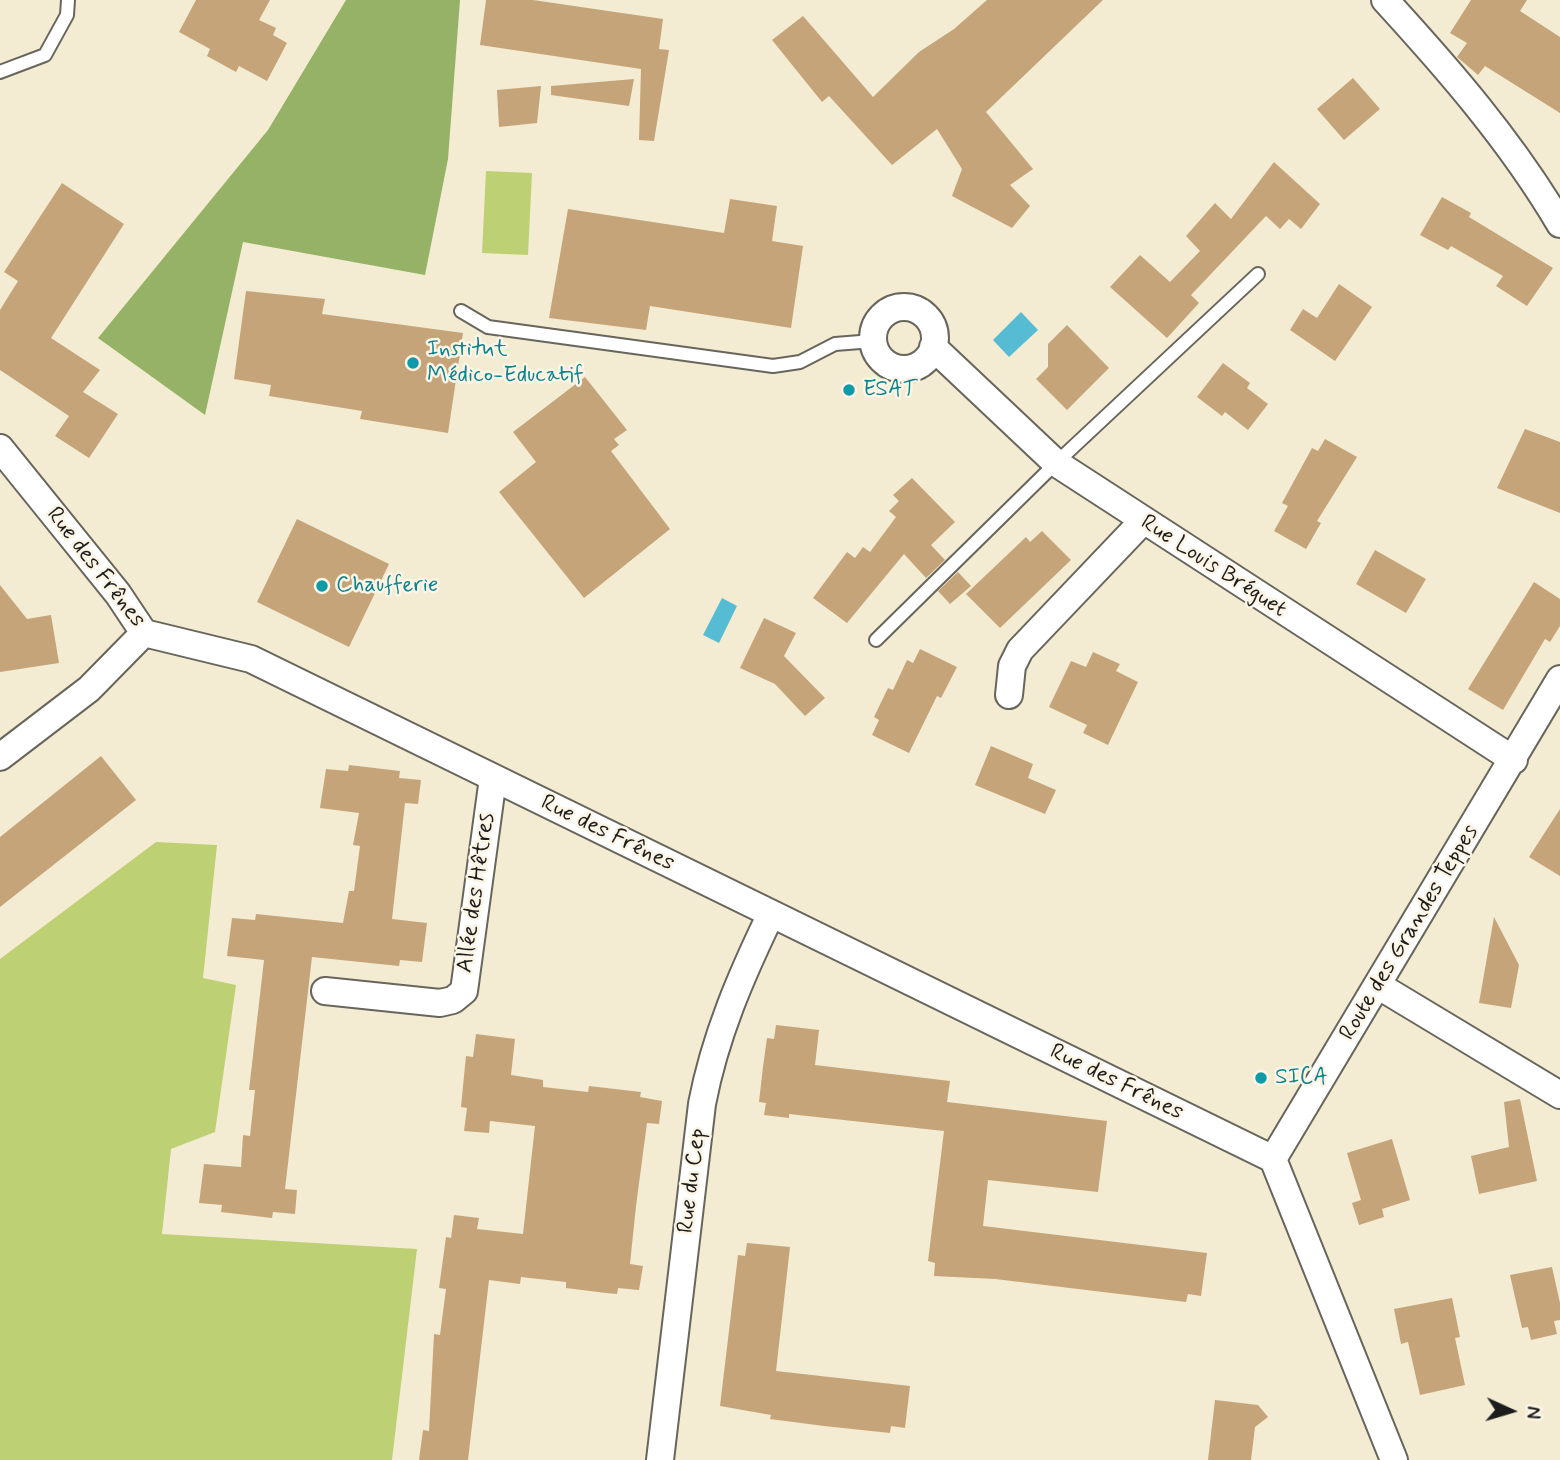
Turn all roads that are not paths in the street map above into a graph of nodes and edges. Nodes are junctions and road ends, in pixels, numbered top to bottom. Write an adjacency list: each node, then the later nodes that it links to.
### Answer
1 (68, 0): 3 (lane)
2 (1385, 0): 4 (street)
3 (0, 72)
4 (1560, 223)
5 (1258, 274): 10 (lane)
6 (461, 310): 7 (lane)
7 (873, 341): 8 (street); 8 (street)
8 (933, 347): 10 (street, Rue Louis Bréguet)
9 (0, 448): 12 (street, Rue des Frênes)
10 (1056, 463): 11 (street, Rue Louis Bréguet); 13 (lane)
11 (1142, 522): 15 (street); 17 (street, Rue Louis Bréguet)
12 (144, 633): 16 (street); 18 (street, Rue des Frênes)
13 (876, 640)
14 (1560, 679): 17 (street, Route des Grandes Teppes)
15 (1009, 695)
16 (0, 757)
17 (1514, 760): 20 (street, Route des Grandes Teppes)
18 (493, 778): 19 (street, Rue des Frênes); 21 (street, Allée des Hêtres)
19 (771, 914): 23 (street, Rue des Frênes); 24 (street, Rue du Cep)
20 (1379, 986): 22 (street); 23 (street, Route des Grandes Teppes)
21 (325, 992)
22 (1560, 1095)
23 (1273, 1159): 25 (street)
24 (660, 1460)
25 (1394, 1460)

